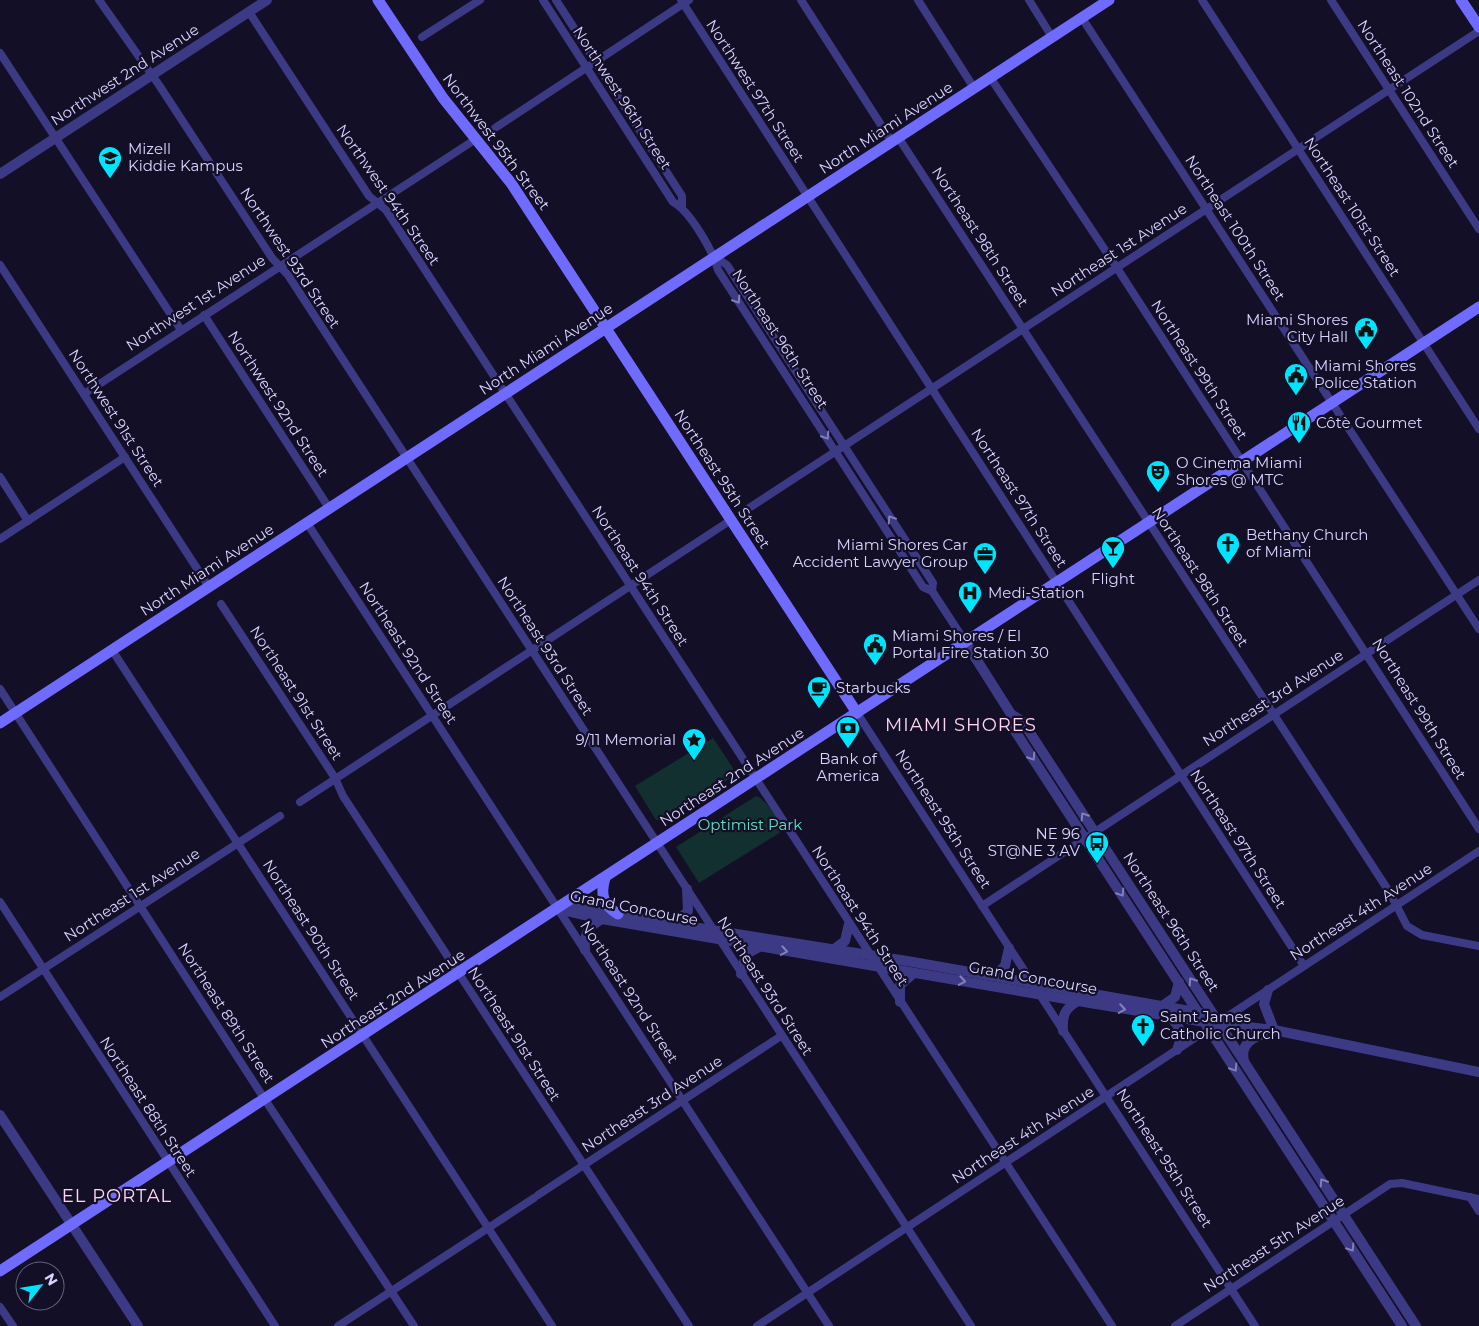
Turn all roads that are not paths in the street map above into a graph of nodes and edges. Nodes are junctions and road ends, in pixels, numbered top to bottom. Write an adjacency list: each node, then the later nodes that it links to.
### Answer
1 (267, 0): 15 (street, Northwest 2nd Avenue)
2 (378, 0): 30 (main road, Northwest 95th Street)
3 (480, 0): 19 (street)
4 (543, 0): 23 (street, Northwest 96th Street)
5 (556, 0): 22 (street, Northwest 96th Street)
6 (801, 0): 31 (street, Northeast 98th Street)
7 (918, 0): 26 (street)
8 (1029, 0): 20 (street)
9 (1109, 0): 16 (main road, North Miami Avenue)
10 (1202, 0): 32 (street, Northeast 101st Street)
11 (1331, 0): 27 (street, Northeast 102nd Street)
12 (1461, 0): 17 (main road)
13 (101, 1): 24 (street, Northwest 93rd Street)
14 (684, 1): 22 (street); 34 (street, Northwest 97th Street)
15 (249, 12): 24 (street, Northwest 2nd Avenue); 35 (street, Northwest 94th Street)
16 (1082, 18): 20 (main road, North Miami Avenue); 37 (street, Northeast 100th Street)
17 (1479, 28)
18 (1479, 32): 27 (street, Northeast 1st Avenue)
19 (422, 37)
20 (1052, 37): 25 (main road, North Miami Avenue)
21 (0, 53): 29 (street)
22 (595, 61): 23 (street); 36 (street, Northwest 96th Street)
23 (586, 67): 28 (street); 36 (street, Northwest 96th Street)
24 (152, 76): 29 (street, Northwest 2nd Avenue); 41 (street, Northwest 93rd Street)
25 (990, 77): 26 (main road, North Miami Avenue); 42 (street, Northeast 99th Street)
26 (974, 88): 31 (main road, North Miami Avenue)
27 (1390, 91): 32 (street, Northeast 1st Avenue); 38 (street, Northeast 102nd Street)
28 (495, 128)
29 (56, 138): 33 (street, Northwest 2nd Avenue); 47 (street)
30 (476, 139): 35 (street, Northwest 1st Avenue); 45 (main road, Northwest 95th Street)
31 (895, 140): 34 (main road, North Miami Avenue); 46 (street, Northeast 98th Street)
32 (1298, 151): 37 (street, Northeast 1st Avenue); 48 (street, Northeast 101st Street)
33 (0, 174)
34 (807, 197): 39 (main road, North Miami Avenue); 49 (street, Northeast 97th Street)
35 (377, 203): 41 (street, Northwest 1st Avenue); 51 (street, Northwest 94th Street)
36 (682, 206): 39 (street, Northwest 96th Street)
37 (1207, 209): 42 (street, Northeast 1st Avenue); 52 (street, Northeast 100th Street)
38 (1479, 229)
39 (715, 257): 45 (main road, North Miami Avenue); 54 (street, Northeast 96th Street); 55 (street, Northeast 96th Street, one-way to 55)
40 (0, 265): 50 (street, Northwest 91st Street)
41 (280, 266): 44 (street, Northwest 1st Avenue); 57 (street, Northwest 93rd Street)
42 (1117, 268): 46 (street, Northeast 1st Avenue); 58 (street, Northeast 99th Street)
43 (1479, 307): 48 (main road, Northeast 2nd Avenue)
44 (204, 315): 47 (street, Northwest 1st Avenue); 60 (street, Northwest 92nd Street)
45 (606, 328): 51 (main road, North Miami Avenue); 62 (main road, Northeast 95th Street)
46 (1023, 329): 49 (street, Northeast 1st Avenue); 65 (street, Northeast 98th Street)
47 (181, 330): 50 (street, Northwest 1st Avenue)
48 (1424, 343): 52 (main road, Northeast 2nd Avenue); 53 (street, Northeast 101st Street)
49 (933, 389): 54 (street, Northeast 1st Avenue); 68 (street, Northeast 97th Street)
50 (84, 394): 56 (street, Northwest 91st Street)
51 (505, 394): 57 (main road, North Miami Avenue); 69 (street, Northeast 94th Street)
52 (1333, 402): 58 (main road, Northeast 2nd Avenue); 72 (street, Northeast 100th Street)
53 (1479, 429)
54 (844, 446): 55 (street, Northeast 1st Avenue); 71 (street, Northeast 96th Street, one-way to 54)
55 (836, 452): 61 (street, Northeast 1st Avenue); 71 (street, Northeast 96th Street)
56 (125, 457): 63 (street); 70 (street, Northwest 91st Street)
57 (406, 458): 60 (main road, North Miami Avenue); 76 (street, Northeast 93rd Street)
58 (1242, 462): 65 (main road, Northeast 2nd Avenue); 78 (street, Northeast 99th Street)
59 (0, 477): 63 (street)
60 (329, 508): 64 (main road, North Miami Avenue)
61 (749, 508)
62 (731, 520): 69 (street); 81 (main road, Northeast 95th Street)
63 (28, 521): 66 (street)
64 (307, 523): 70 (main road, North Miami Avenue); 83 (street, Northeast 92nd Street)
65 (1149, 523): 68 (main road, Northeast 2nd Avenue); 84 (street, Northeast 98th Street)
66 (0, 539)
67 (1479, 580): 72 (street, Northeast 3rd Avenue)
68 (1058, 582): 75 (main road, Northeast 2nd Avenue); 86 (street, Northeast 97th Street)
69 (630, 586): 76 (street); 88 (street, Northeast 94th Street)
70 (209, 587): 77 (main road, North Miami Avenue)
71 (932, 590): 75 (street, Northeast 96th Street)
72 (1456, 595): 74 (street, Northeast 100th Street); 78 (street, Northeast 3rd Avenue)
73 (221, 604): 87 (street, Northeast 91st Street)
74 (1479, 630)
75 (966, 643): 81 (main road, Northeast 2nd Avenue); 82 (street, Northeast 96th Street)
76 (531, 649): 83 (street); 95 (street, Northeast 93rd Street)
77 (112, 650): 80 (main road, North Miami Avenue); 94 (street, Northeast 90th Street)
78 (1367, 653): 84 (street, Northeast 3rd Avenue); 91 (street, Northeast 99th Street)
79 (0, 689): 80 (street, Northeast 89th Street)
80 (15, 713): 85 (main road, North Miami Avenue); 100 (street, Northeast 89th Street)
81 (857, 714): 88 (main road, Northeast 2nd Avenue); 102 (street, Northeast 95th Street)
82 (1011, 714): 92 (street, Northeast 96th Street, one-way to 82); 93 (street, Northeast 96th Street, one-way to 93)
83 (432, 715): 87 (street); 103 (street, Northeast 92nd Street)
84 (1273, 715): 86 (street, Northeast 3rd Avenue); 101 (street, Northeast 98th Street)
85 (0, 723)
86 (1180, 776): 92 (street, Northeast 3rd Avenue); 116 (street, Northeast 97th Street)
87 (336, 778): 89 (street); 120 (street, Northeast 91st Street)
88 (756, 780): 95 (main road, Northeast 2nd Avenue); 107 (street, Northeast 94th Street)
89 (300, 802)
90 (280, 816): 94 (street, Northeast 1st Avenue)
91 (1479, 829)
92 (1095, 832): 93 (street, Northeast 3rd Avenue); 133 (street, Northeast 96th Street, one-way to 92)
93 (1086, 838): 102 (street, Northeast 3rd Avenue); 123 (street, Northeast 96th Street, one-way to 123)
94 (239, 843): 100 (street, Northeast 1st Avenue); 138 (street, Northeast 90th Street)
95 (658, 844): 97 (main road, Northeast 2nd Avenue); 98 (street, Northeast 93rd Street)
96 (1479, 851): 101 (street, Northeast 4th Avenue)
97 (605, 878): 103 (main road, Northeast 2nd Avenue); 104 (main road)
98 (687, 890): 106 (street); 108 (street, Northeast 93rd Street)
99 (0, 902): 118 (street, Northeast 88th Street)
100 (140, 905): 118 (street, Northeast 1st Avenue); 143 (street, Northeast 89th Street)
101 (1396, 905): 111 (street, Northeast 98th Street); 116 (street, Northeast 4th Avenue)
102 (982, 906): 112 (street, Northeast 95th Street)
103 (558, 909): 104 (street, Grand Concourse); 105 (street, Grand Concourse); 113 (street, Northeast 92nd Street); 120 (main road, Northeast 2nd Avenue)
104 (618, 914): 106 (street, Grand Concourse)
105 (602, 919): 109 (street, Grand Concourse); 113 (street)
106 (676, 924): 108 (street, Grand Concourse)
107 (849, 924): 114 (street); 115 (street, Northeast 94th Street)
108 (712, 930): 109 (street, Northeast 93rd Street); 114 (street, Grand Concourse)
109 (719, 939): 110 (street, Grand Concourse); 121 (street, Northeast 93rd Street)
110 (760, 946): 117 (street, Grand Concourse, one-way to 117); 121 (street)
111 (1479, 946)
112 (1009, 948): 122 (street); 124 (street, Northeast 95th Street)
113 (585, 950): 144 (street, Northeast 92nd Street)
114 (833, 950): 115 (street, Grand Concourse)
115 (870, 955): 117 (street, Northeast 94th Street); 122 (street, Grand Concourse)
116 (1304, 966): 125 (street, Northeast 4th Avenue)
117 (877, 967): 119 (street, Grand Concourse); 129 (street, Northeast 94th Street)
118 (43, 969): 127 (street, Northeast 1st Avenue); 146 (street, Northeast 88th Street)
119 (914, 973): 126 (street, Grand Concourse, one-way to 126); 129 (street)
120 (458, 974): 138 (main road, Northeast 2nd Avenue); 148 (street, Northeast 91st Street)
121 (740, 974): 137 (street, Northeast 93rd Street)
122 (994, 976): 124 (street, Grand Concourse)
123 (1179, 982): 130 (street); 131 (street, Northeast 96th Street)
124 (1033, 984): 126 (street, Northeast 95th Street); 130 (street, Grand Concourse)
125 (1268, 990): 133 (street, Northeast 4th Avenue); 135 (street)
126 (1040, 995): 128 (street, Grand Concourse); 136 (street, Northeast 95th Street)
127 (0, 997)
128 (1078, 1001): 132 (street, Grand Concourse, one-way to 132); 136 (street)
129 (900, 1002): 147 (street, Northeast 94th Street)
130 (1162, 1006): 131 (street, Grand Concourse)
131 (1198, 1012): 133 (street, Grand Concourse); 134 (street, Northeast 96th Street)
132 (1170, 1017): 134 (street, Grand Concourse); 139 (street)
133 (1218, 1022): 134 (street, Grand Concourse); 135 (street, Grand Concourse); 140 (street, Northeast 96th Street)
134 (1207, 1025): 139 (street, Northeast 4th Avenue); 153 (street, Northeast 96th Street, one-way to 153)
135 (1274, 1030): 140 (street); 141 (street, Grand Concourse)
136 (1063, 1031): 142 (street, Northeast 95th Street)
137 (781, 1036): 144 (street, Northeast 3rd Avenue); 156 (street, Northeast 93rd Street)
138 (363, 1037): 143 (main road, Northeast 2nd Avenue); 155 (street, Northeast 90th Street)
139 (1177, 1050): 142 (street, Northeast 4th Avenue)
140 (1244, 1062): 152 (street, Northeast 96th Street, one-way to 140)
141 (1479, 1072)
142 (1106, 1097): 147 (street, Northeast 4th Avenue); 158 (street, Northeast 95th Street)
143 (265, 1100): 146 (main road, Northeast 2nd Avenue); 159 (street, Northeast 89th Street)
144 (684, 1100): 148 (street, Northeast 3rd Avenue); 160 (street, Northeast 92nd Street)
145 (0, 1115): 154 (street)
146 (168, 1163): 154 (main road, Northeast 2nd Avenue); 164 (street, Northeast 88th Street)
147 (1005, 1164): 156 (street, Northeast 4th Avenue); 172 (street, Northeast 94th Street)
148 (584, 1165): 155 (street, Northeast 3rd Avenue); 168 (street, Northeast 91st Street)
149 (1470, 1197): 150 (street); 151 (street); 152 (street, Northeast 5th Avenue)
150 (1479, 1199)
151 (1479, 1211)
152 (1343, 1214): 153 (street, Northeast 5th Avenue); 176 (street, Northeast 96th Street)
153 (1334, 1221): 158 (street, Northeast 5th Avenue); 175 (street, Northeast 96th Street, one-way to 175)
154 (72, 1226): 157 (main road, Northeast 2nd Avenue); 163 (street)
155 (487, 1228): 159 (street, Northeast 3rd Avenue); 167 (street, Northeast 90th Street)
156 (908, 1228): 160 (street, Northeast 4th Avenue); 171 (street, Northeast 93rd Street)
157 (0, 1272)
158 (1231, 1288): 173 (street, Northeast 5th Avenue); 174 (street, Northeast 95th Street)
159 (390, 1290): 165 (street, Northeast 3rd Avenue); 166 (street, Northeast 89th Street)
160 (807, 1293): 169 (street, Northeast 4th Avenue); 170 (street, Northeast 92nd Street)
161 (0, 1307): 162 (street)
162 (12, 1326)
163 (138, 1326)
164 (274, 1326)
165 (338, 1326)
166 (414, 1326)
167 (552, 1326)
168 (689, 1326)
169 (757, 1326)
170 (829, 1326)
171 (971, 1326)
172 (1112, 1326)
173 (1174, 1326)
174 (1255, 1326)
175 (1402, 1326)
176 (1416, 1326)

